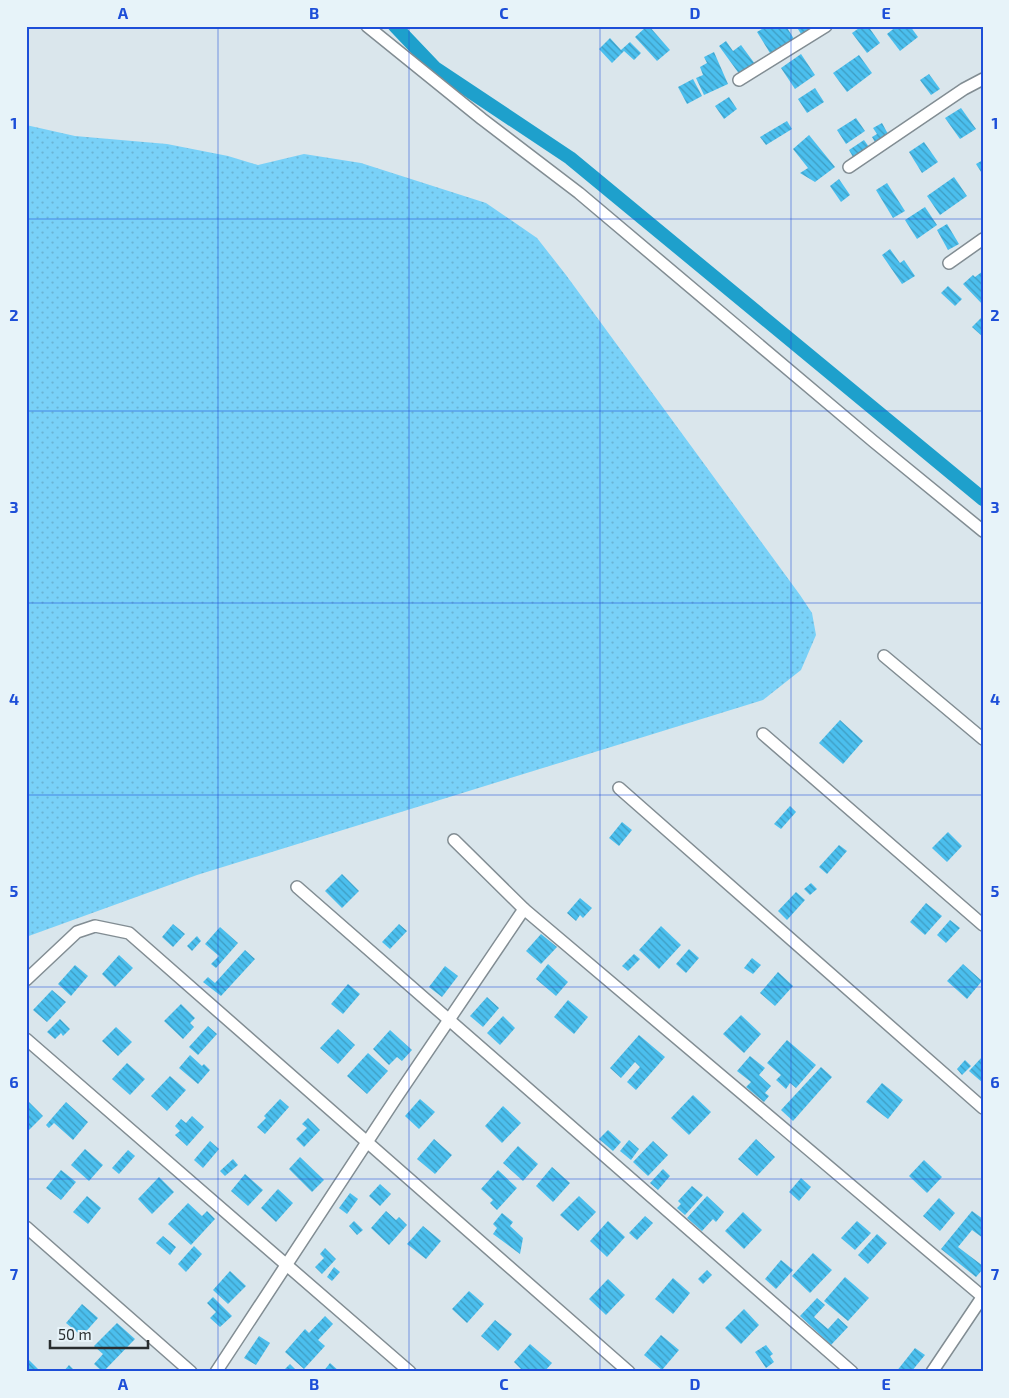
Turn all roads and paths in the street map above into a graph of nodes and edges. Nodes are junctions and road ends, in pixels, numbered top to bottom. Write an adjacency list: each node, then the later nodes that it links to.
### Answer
1 (366, 26): 8 (street)
2 (826, 26): 4 (street)
3 (983, 79): 5 (street)
4 (739, 80)
5 (848, 166)
6 (983, 239): 7 (street)
7 (949, 263)
8 (983, 531)
9 (884, 656): 11 (street)
10 (763, 734): 16 (street)
11 (983, 739)
12 (619, 788): 20 (street)
13 (454, 840): 15 (street)
14 (297, 887): 18 (street)
15 (524, 909): 18 (street); 24 (street)
16 (983, 925)
17 (26, 980): 21 (street)
18 (449, 1020): 21 (street); 29 (street)
19 (26, 1039): 23 (street)
20 (983, 1108)
21 (367, 1142): 23 (street); 28 (street)
22 (26, 1227): 25 (street)
23 (287, 1264): 26 (street); 27 (street)
24 (983, 1296): 30 (street)
25 (191, 1372)
26 (216, 1372)
27 (410, 1372)
28 (629, 1372)
29 (852, 1372)
30 (932, 1372)

